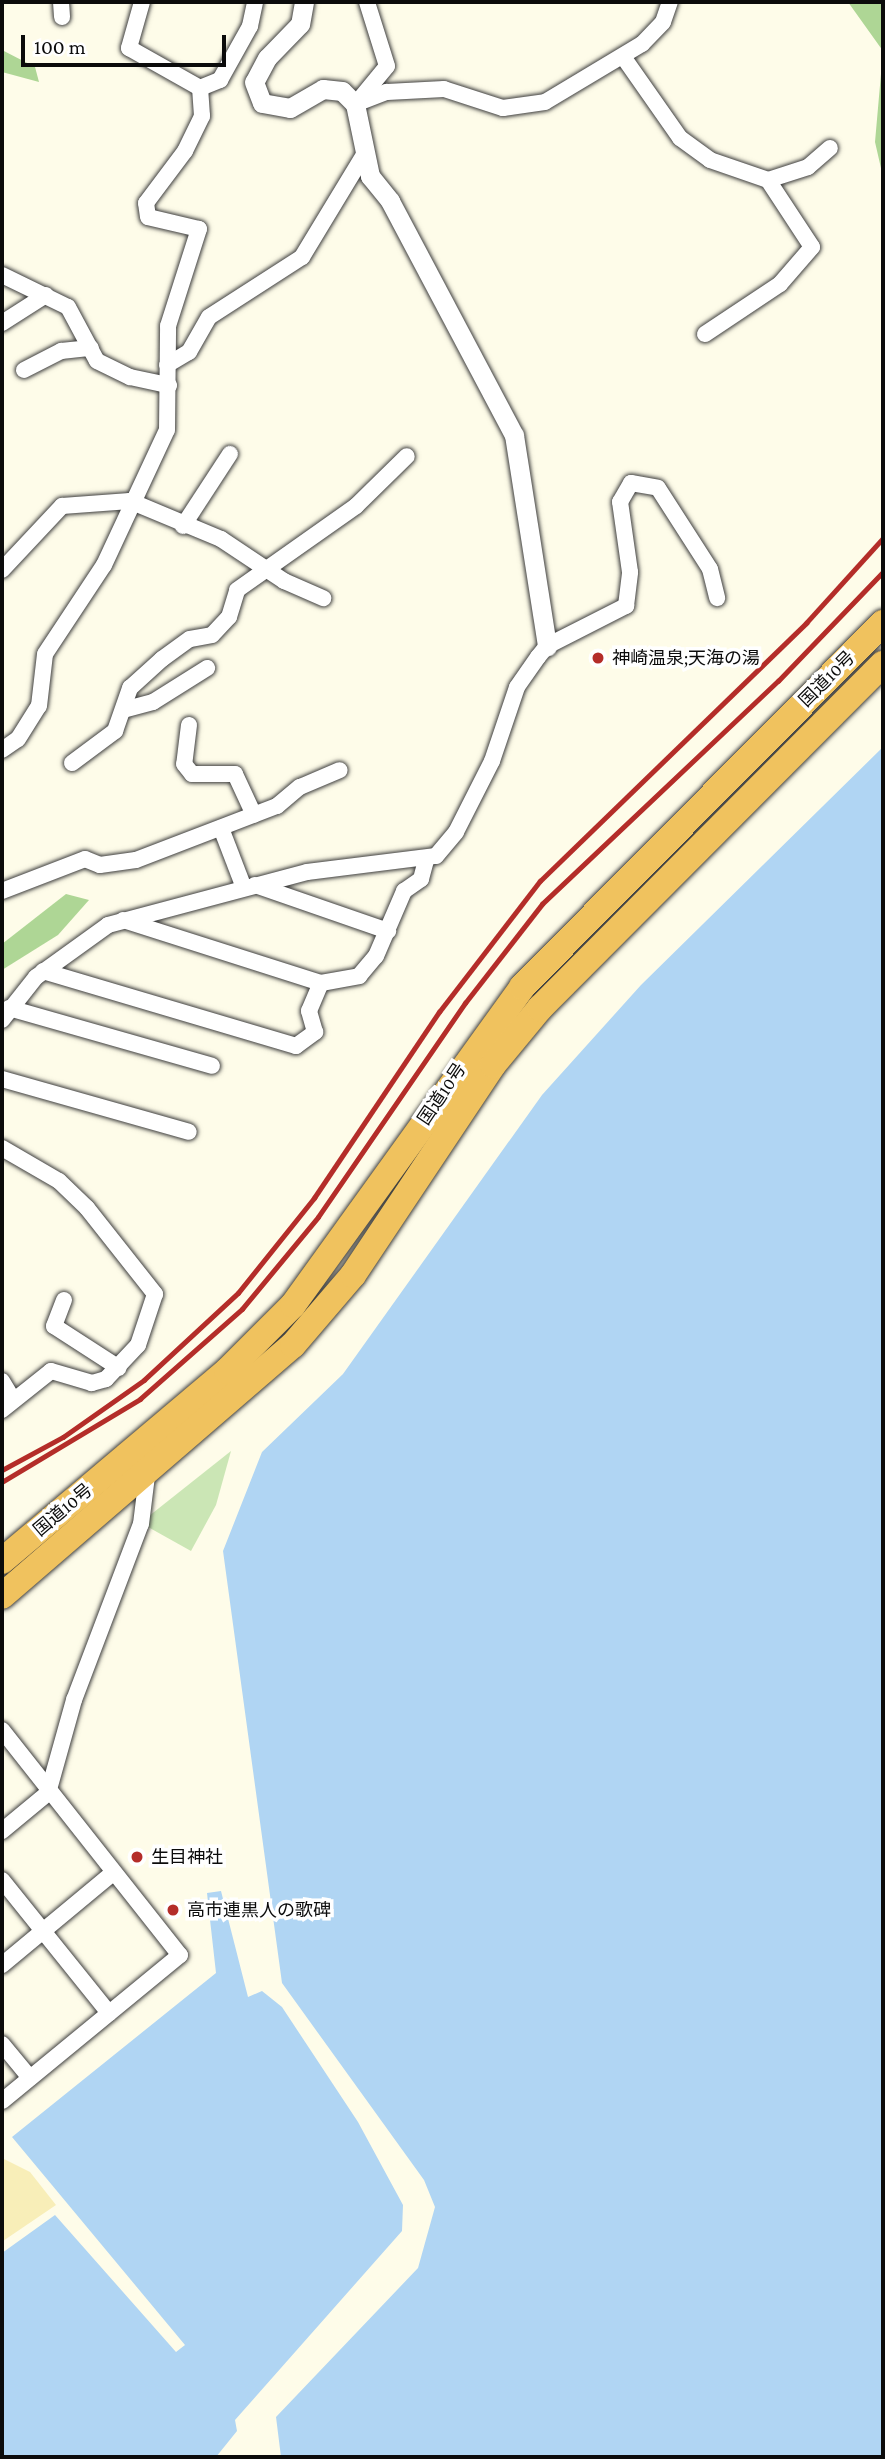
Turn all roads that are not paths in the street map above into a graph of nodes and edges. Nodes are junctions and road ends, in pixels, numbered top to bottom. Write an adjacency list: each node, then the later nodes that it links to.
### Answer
1 (142, 2): 7 (street)
2 (255, 2): 7 (street)
3 (304, 2): 8 (street)
4 (368, 2): 8 (street)
5 (670, 2): 6 (street)
6 (624, 58): 8 (street); 11 (street)
7 (200, 88): 17 (street)
8 (355, 104): 10 (street)
9 (830, 148): 11 (street)
10 (365, 153): 17 (street); 29 (street)
11 (768, 180): 15 (street)
12 (2, 275): 13 (street)
13 (46, 295): 14 (street); 16 (street)
14 (2, 323)
15 (705, 334)
16 (91, 348): 18 (street); 19 (street)
17 (167, 365): 19 (street)
18 (24, 370)
19 (169, 385): 22 (street)
20 (230, 454): 23 (street)
21 (407, 456): 25 (street)
22 (137, 502): 23 (street); 24 (street); 34 (street)
23 (183, 526): 25 (street)
24 (2, 570)
25 (270, 570): 26 (street); 32 (street)
26 (323, 598)
27 (716, 598): 29 (street)
28 (883, 622): 56 (highway, 国道10号)
29 (547, 646): 39 (street)
30 (883, 664): 55 (highway, 国道10号)
31 (207, 667): 32 (street)
32 (123, 710): 35 (street)
33 (189, 725): 37 (street)
34 (2, 750)
35 (72, 763)
36 (340, 770): 37 (street)
37 (254, 815): 38 (street)
38 (221, 828): 40 (street); 41 (street)
39 (426, 860): 40 (street); 43 (street)
40 (249, 887): 42 (street); 43 (street)
41 (2, 891)
42 (123, 920): 44 (street); 45 (street)
43 (388, 931): 45 (street)
44 (43, 971): 45 (street); 46 (street)
45 (321, 983)
46 (6, 1014): 47 (street)
47 (212, 1066)
48 (2, 1079): 49 (street)
49 (189, 1132)
50 (2, 1148): 52 (street)
51 (64, 1300): 52 (street)
52 (119, 1368): 54 (street)
53 (2, 1381): 54 (street)
54 (7, 1404)
55 (147, 1476): 57 (highway, 国道10号); 59 (street)
56 (6, 1550)
57 (2, 1597)
58 (2, 1730): 59 (street)
59 (48, 1793): 60 (street); 61 (street)
60 (2, 1831)
61 (113, 1873): 63 (street); 65 (street)
62 (2, 1880): 63 (street)
63 (42, 1931): 64 (street); 65 (street)
64 (2, 1965)
65 (109, 2013): 67 (street)
66 (2, 2044): 67 (street)
67 (30, 2078): 68 (street)
68 (2, 2101)

